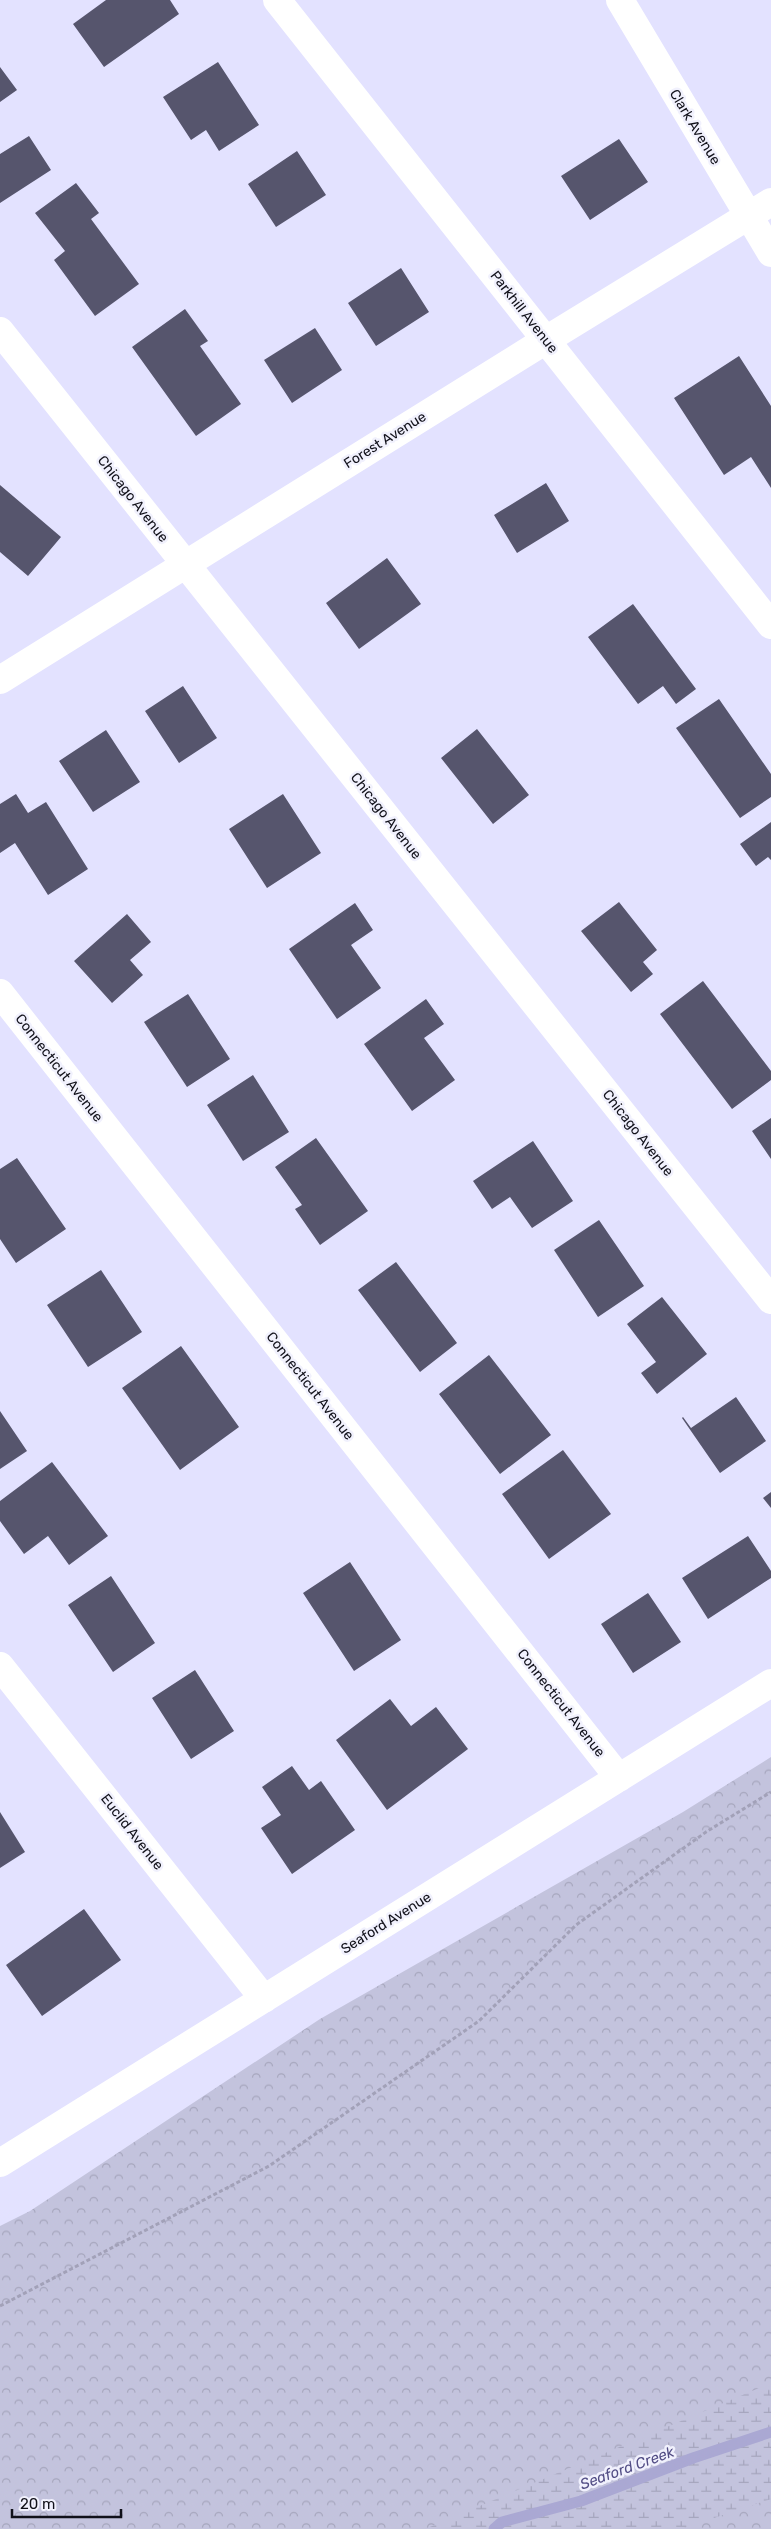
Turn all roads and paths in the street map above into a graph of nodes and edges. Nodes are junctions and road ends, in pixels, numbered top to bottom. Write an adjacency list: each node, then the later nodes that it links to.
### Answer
1 (277, 0): 6 (street, Parkhill Avenue)
2 (620, 0): 3 (street, Clark Avenue)
3 (760, 209): 4 (street, Clark Avenue); 6 (street, Forest Avenue)
4 (771, 253)
5 (0, 331): 7 (street, Chicago Avenue)
6 (546, 340): 7 (street, Forest Avenue); 8 (street, Parkhill Avenue)
7 (186, 565): 9 (street, Forest Avenue); 11 (street, Chicago Avenue)
8 (771, 625)
9 (0, 680)
10 (0, 994): 14 (street, Connecticut Avenue)
11 (771, 1300)
12 (0, 1666): 16 (street, Euclid Avenue)
13 (771, 1683): 14 (street, Seaford Avenue)
14 (619, 1778): 16 (street, Seaford Avenue)
15 (771, 1792): 18 (path)
16 (264, 1999): 17 (street, Seaford Avenue)
17 (0, 2163)
18 (0, 2306)

